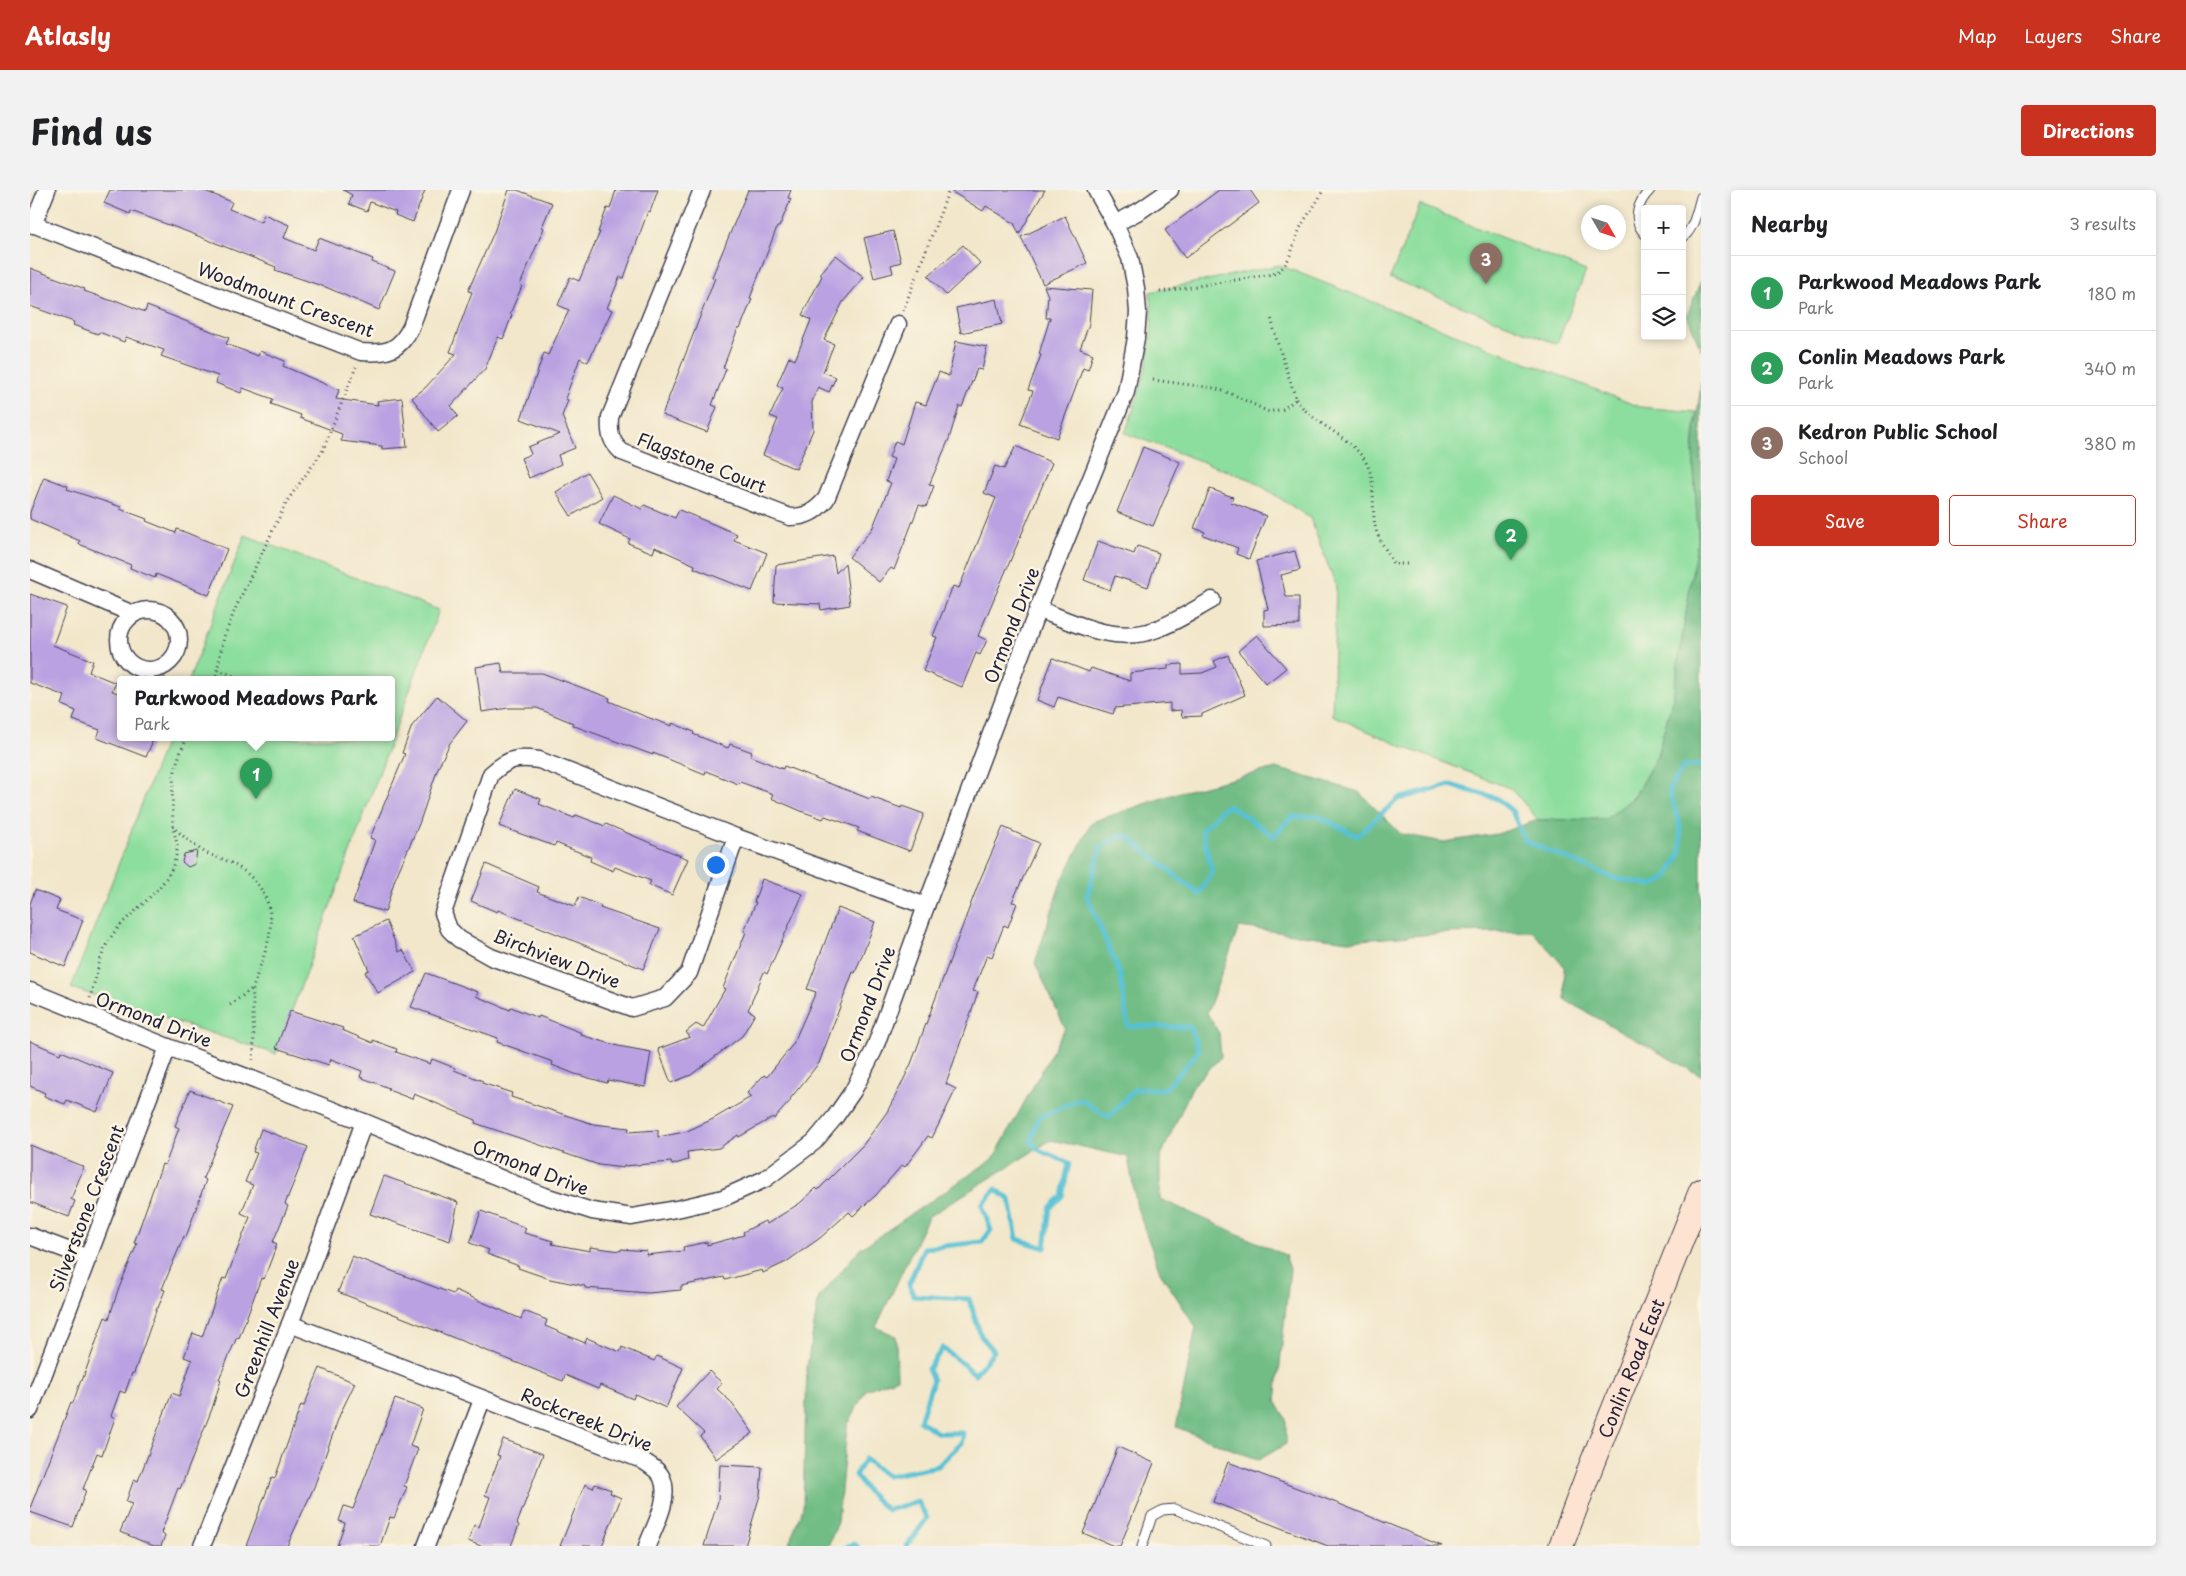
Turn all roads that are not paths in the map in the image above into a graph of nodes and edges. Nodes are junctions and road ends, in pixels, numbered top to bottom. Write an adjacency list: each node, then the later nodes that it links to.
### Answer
1 (47, 190): 8 (street)
2 (461, 190): 8 (street, Woodmount Crescent)
3 (702, 190): 12 (street, Flagstone Court)
4 (1096, 190): 9 (street, Ormond Drive)
5 (1170, 190): 9 (street)
6 (1650, 190): 10 (lane)
7 (1701, 197): 11 (lane)
8 (31, 224)
9 (1115, 224): 15 (street, Ormond Drive)
10 (1641, 228)
11 (1686, 235)
12 (898, 324)
13 (30, 570): 16 (street)
14 (1212, 600): 15 (street)
15 (1038, 609): 19 (street, Ormond Drive)
16 (132, 614): 17 (street); 17 (street)
17 (163, 674)
18 (736, 837): 18 (street, Birchview Drive); 19 (street, Birchview Drive)
19 (926, 906): 22 (street, Ormond Drive)
20 (30, 991): 21 (street, Ormond Drive)
21 (168, 1047): 22 (street, Ormond Drive); 25 (street, Silverstone Crescent)
22 (364, 1122): 26 (street, Greenhill Avenue)
23 (1701, 1191): 34 (street, Conlin Road East)
24 (30, 1236): 25 (street)
25 (88, 1258): 28 (street, Silverstone Crescent)
26 (290, 1324): 27 (street, Rockcreek Drive); 29 (street, Greenhill Avenue)
27 (482, 1400): 30 (street); 31 (street, Rockcreek Drive)
28 (30, 1410)
29 (202, 1546)
30 (426, 1546)
31 (647, 1546)
32 (1142, 1546): 33 (lane)
33 (1266, 1546)
34 (1561, 1546)

